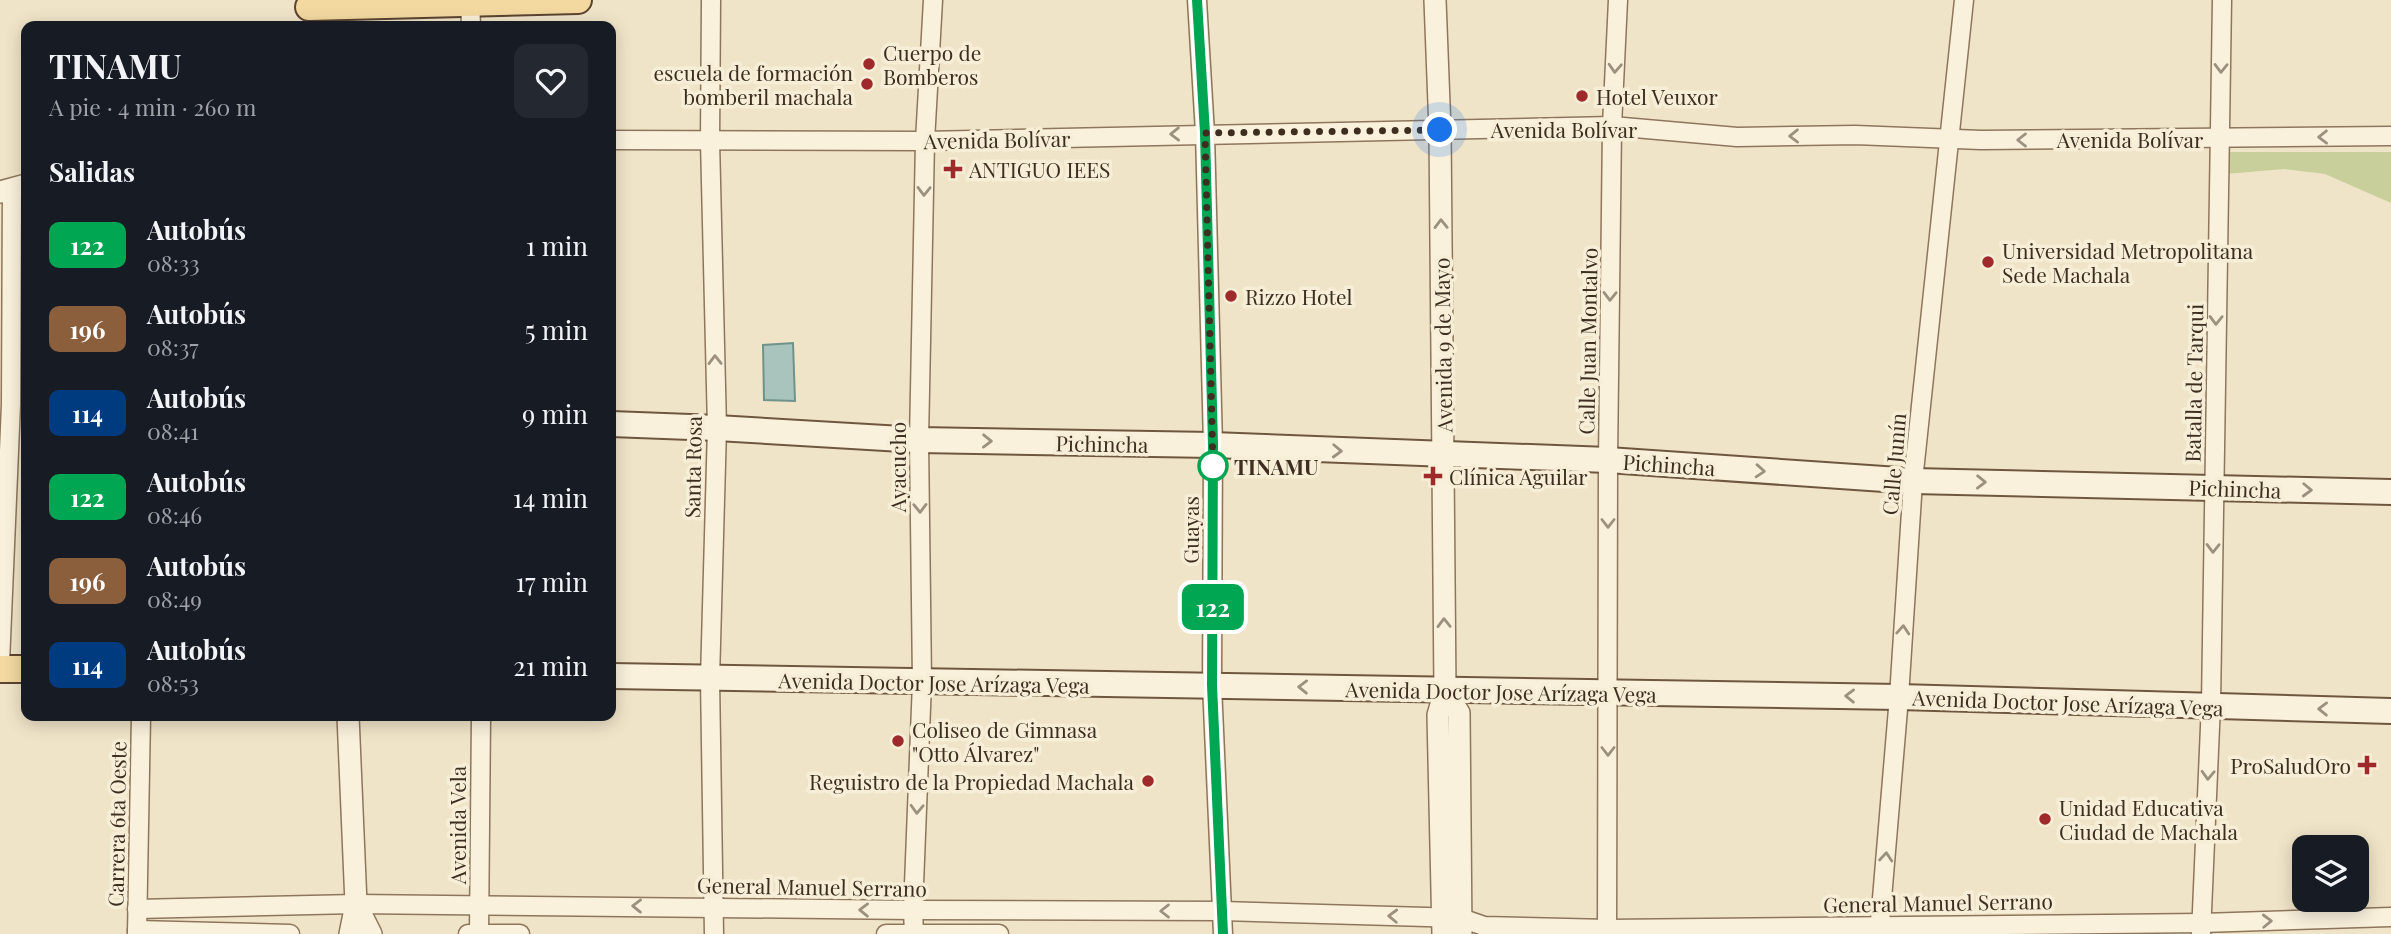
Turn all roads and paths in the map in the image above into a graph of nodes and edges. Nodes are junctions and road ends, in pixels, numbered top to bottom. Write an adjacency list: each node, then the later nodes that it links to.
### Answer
1 (578, 0): 9 (main road)
2 (711, 0): 18 (street, Santa Rosa)
3 (933, 0): 19 (street, Ayacucho)
4 (1197, 0): 13 (street, Guayas)
5 (1435, 0): 12 (street, Avenida 9 de Mayo)
6 (1618, 0): 11 (street, Calle Juan Montalvo, one-way to 11)
7 (1964, 0): 15 (street, Calle Junín)
8 (2222, 0): 16 (street, Batalla de Tarqui, one-way to 16)
9 (471, 10): 10 (main road)
10 (318, 11)
11 (1612, 126): 12 (street, Avenida Bolívar); 15 (street, Avenida Bolívar, one-way to 11); 27 (street, Calle Juan Montalvo, one-way to 27)
12 (1440, 130): 13 (street, Avenida Bolívar); 26 (street, Avenida 9 de Mayo, one-way to 12)
13 (1205, 133): 19 (street, Avenida Bolívar, one-way to 19); 25 (street, Guayas)
14 (2391, 136): 16 (street, Avenida Bolívar, one-way to 16)
15 (1950, 138): 16 (street, Avenida Bolívar, one-way to 15); 28 (street, Calle Junín)
16 (2219, 138): 29 (street, Batalla de Tarqui, one-way to 29)
17 (616, 140): 18 (street, Avenida Bolívar)
18 (710, 141): 19 (street, Avenida Bolívar); 23 (street, Santa Rosa, one-way to 18)
19 (925, 141): 24 (street, Ayacucho, one-way to 24)
20 (13, 188): 21 (street)
21 (12, 404): 31 (street)
22 (616, 424): 23 (main road, Pichincha)
23 (717, 428): 24 (main road, Pichincha); 35 (street, Santa Rosa)
24 (919, 440): 25 (main road, Pichincha, one-way to 25); 36 (street, Ayacucho, one-way to 36)
25 (1213, 445): 26 (main road, Pichincha, one-way to 26); 37 (street, Guayas)
26 (1443, 455): 27 (main road, Pichincha); 38 (street, Avenida 9 de Mayo, one-way to 26)
27 (1608, 460): 28 (main road, Pichincha, one-way to 28); 39 (street, Calle Juan Montalvo, one-way to 39)
28 (1913, 481): 29 (main road, Pichincha, one-way to 29); 40 (street, Calle Junín, one-way to 28)
29 (2214, 487): 30 (main road, Pichincha, one-way to 30); 41 (street, Batalla de Tarqui, one-way to 41)
30 (2391, 492)
31 (0, 663)
32 (0, 669): 33 (main road)
33 (21, 669)
34 (616, 676): 35 (main road, Avenida Doctor Jose Arízaga Vega)
35 (710, 679): 36 (main road, Avenida Doctor Jose Arízaga Vega); 48 (street, Santa Rosa)
36 (922, 681): 37 (main road, Avenida Doctor Jose Arízaga Vega); 50 (street, Ayacucho, one-way to 50)
37 (1212, 685): 38 (main road, Avenida Doctor Jose Arízaga Vega, one-way to 37); 51 (street, Guayas)
38 (1445, 691): 39 (main road, Avenida Doctor Jose Arízaga Vega); 53 (street, Avenida 9 de Mayo)
39 (1608, 692): 40 (main road, Avenida Doctor Jose Arízaga Vega, one-way to 39); 57 (street, Calle Juan Montalvo, one-way to 57)
40 (1899, 697): 41 (main road, Avenida Doctor Jose Arízaga Vega); 55 (street, Calle Junín, one-way to 40)
41 (2211, 706): 42 (main road, Avenida Doctor Jose Arízaga Vega, one-way to 41); 54 (street, Batalla de Tarqui, one-way to 54)
42 (2391, 711)
43 (141, 721): 49 (street, Carrera 6ta Oeste)
44 (348, 721): 46 (street)
45 (481, 721): 47 (street, Avenida Vela)
46 (356, 904): 47 (street, General Manuel Serrano); 49 (street, General Manuel Serrano); 59 (street); 60 (street)
47 (480, 905): 48 (street, General Manuel Serrano, one-way to 47); 62 (street, Avenida Vela)
48 (712, 907): 50 (street, General Manuel Serrano, one-way to 48); 64 (street, Santa Rosa)
49 (137, 909): 56 (street, Carrera 6ta Oeste)
50 (913, 911): 51 (street, General Manuel Serrano, one-way to 50); 66 (street, Ayacucho)
51 (1222, 911): 53 (street, General Manuel Serrano, one-way to 51); 68 (street, Guayas)
52 (2391, 917): 54 (street, General Manuel Serrano, one-way to 52)
53 (1454, 928): 57 (street, General Manuel Serrano)
54 (2202, 928): 55 (street, General Manuel Serrano)
55 (1880, 929): 57 (street, General Manuel Serrano)
56 (137, 932): 58 (street)
57 (1608, 932)
58 (290, 934)
59 (350, 934)
60 (371, 934)
61 (468, 934): 62 (street)
62 (479, 934): 63 (street)
63 (520, 934)
64 (714, 934)
65 (886, 934): 66 (street)
66 (914, 934): 67 (street)
67 (999, 934)
68 (1223, 934)

